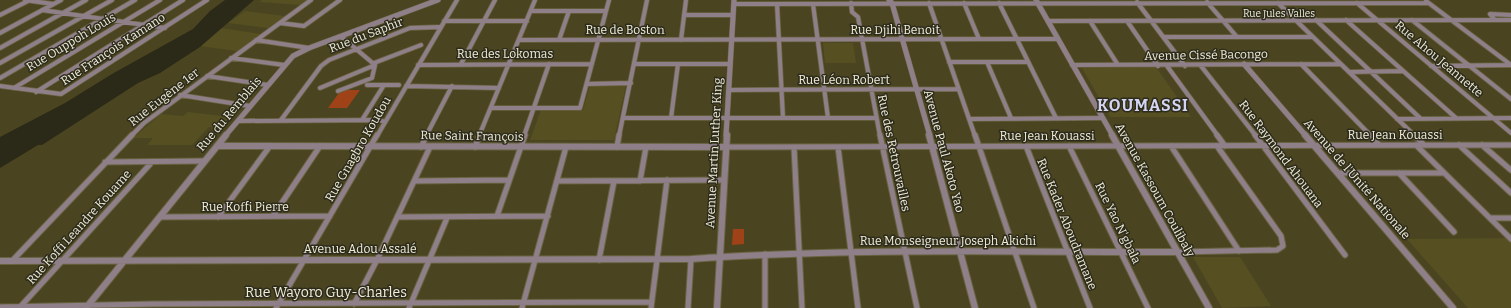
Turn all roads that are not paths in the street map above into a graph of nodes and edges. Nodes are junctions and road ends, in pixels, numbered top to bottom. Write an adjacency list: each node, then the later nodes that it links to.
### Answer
1 (25, 0): 30 (street); 38 (street)
2 (61, 0): 30 (street)
3 (86, 0): 37 (street)
4 (112, 0): 42 (street)
5 (135, 0): 43 (street)
6 (160, 0): 59 (street, Rue Ouppoh Louis)
7 (183, 0): 62 (street)
8 (207, 0): 64 (street, Rue François Kamano)
9 (312, 0): 61 (street, Rue Eugène 1er)
10 (340, 0): 61 (street)
11 (438, 0): 66 (street, Rue du Remblais)
12 (457, 0): 52 (street, Rue Gnagbro Koudou)
13 (495, 0): 53 (street)
14 (535, 0): 35 (street)
15 (609, 0): 34 (street)
16 (647, 0): 77 (street)
17 (686, 0): 39 (street)
18 (1355, 1): 19 (street); 29 (street); 47 (street, Rue Ahou Jeannette)
19 (1426, 1): 49 (street)
20 (734, 2): 31 (street); 40 (street, Avenue Martin Luther King)
21 (890, 2): 25 (street); 26 (street); 83 (street, Avenue Paul Akoto Yao)
22 (1037, 2): 23 (street); 28 (street); 60 (street, Avenue Kassoum Coulibaly)
23 (1137, 2): 24 (street); 57 (street)
24 (1206, 2): 29 (street); 58 (street)
25 (851, 3): 32 (street); 82 (street, Rue des Retrouvailles)
26 (929, 3): 27 (street); 84 (street)
27 (964, 3): 28 (street); 70 (street)
28 (999, 3): 71 (street)
29 (1278, 3): 44 (street)
30 (53, 4): 33 (street)
31 (777, 4): 32 (street); 80 (street)
32 (813, 4): 81 (street)
33 (42, 10): 37 (street); 65 (street)
34 (606, 10): 36 (street); 76 (street)
35 (531, 11): 36 (street); 54 (street)
36 (569, 11): 75 (street)
37 (63, 13): 42 (street); 86 (street)
38 (0, 15)
39 (684, 15): 40 (street); 78 (street)
40 (733, 15): 79 (street, Avenue Martin Luther King)
41 (1511, 15): 50 (street)
42 (84, 16): 43 (street); 93 (street)
43 (102, 18): 59 (street); 120 (street)
44 (1296, 20): 45 (street, Rue Jules Valles); 58 (street, Rue Jules Valles); 69 (street)
45 (1316, 20): 46 (street, Rue Jules Valles); 118 (street)
46 (1346, 20): 47 (street, Rue Jules Valles); 116 (street)
47 (1378, 20): 48 (street, Rue Jules Valles); 114 (street, Rue Ahou Jeannette)
48 (1412, 20): 49 (street, Rue Jules Valles); 115 (street)
49 (1450, 20): 50 (street, Rue Jules Valles); 109 (street)
50 (1495, 20): 51 (street, Rue Jules Valles)
51 (1511, 20)
52 (444, 21): 53 (street); 63 (street, Rue Gnagbro Koudou)
53 (484, 21): 54 (street); 95 (street)
54 (526, 21): 74 (street)
55 (1090, 21): 56 (street, Rue Jules Valles); 60 (street, Rue Jules Valles); 108 (street)
56 (1126, 21): 57 (street, Rue Jules Valles); 110 (street)
57 (1152, 21): 58 (street, Rue Jules Valles); 67 (street)
58 (1223, 21): 68 (street)
59 (124, 22): 62 (street); 130 (street, Rue Ouppoh Louis)
60 (1048, 22): 72 (street, Avenue Kassoum Coulibaly)
61 (280, 23): 73 (street, Rue Eugène 1er)
62 (144, 24): 64 (street); 140 (street)
63 (440, 27): 88 (street, Rue du Saphir); 106 (street, Rue Gnagbro Koudou)
64 (165, 28): 140 (street, Rue François Kamano)
65 (0, 33)
66 (338, 37): 87 (street, Rue du Remblais); 88 (street)
67 (1164, 37): 68 (street); 112 (street)
68 (1237, 37): 69 (street)
69 (1313, 37): 104 (street)
70 (979, 39): 71 (street, Rue Djihi Benoit); 84 (street, Rue Djihi Benoit)
71 (1017, 39): 72 (street, Rue Djihi Benoit); 92 (street)
72 (1058, 39): 107 (street, Avenue Kassoum Coulibaly)
73 (256, 40): 87 (street); 89 (street, Rue Eugène 1er)
74 (519, 40): 75 (street, Rue de Boston); 96 (street)
75 (559, 40): 76 (street, Rue de Boston)
76 (598, 40): 77 (street, Rue de Boston); 98 (street)
77 (639, 40): 78 (street, Rue de Boston); 99 (street)
78 (681, 40): 79 (street, Rue de Boston)
79 (732, 40): 80 (street, Rue Djihi Benoit); 101 (street, Avenue Martin Luther King)
80 (779, 40): 81 (street, Rue Djihi Benoit); 136 (street)
81 (817, 40): 82 (street, Rue Djihi Benoit); 137 (street)
82 (862, 40): 83 (street, Rue Djihi Benoit); 138 (street, Rue des Retrouvailles)
83 (901, 40): 84 (street, Rue Djihi Benoit); 133 (street, Avenue Paul Akoto Yao)
84 (941, 40): 90 (street)
85 (421, 44): 94 (street)
86 (0, 48)
87 (309, 48): 105 (street, Rue du Remblais)
88 (356, 49): 94 (street); 161 (street, Rue du Saphir)
89 (231, 58): 105 (street); 119 (street, Rue Eugène 1er)
90 (949, 62): 91 (street); 134 (street)
91 (987, 62): 92 (street); 152 (street)
92 (1028, 62): 153 (street)
93 (0, 63)
94 (375, 64): 131 (street); 139 (street)
95 (462, 64): 96 (street, Rue des Lokomas); 106 (street, Rue des Lokomas)
96 (509, 64): 97 (street, Rue des Lokomas); 132 (street)
97 (549, 64): 98 (street, Rue des Lokomas); 145 (street)
98 (592, 64): 122 (street)
99 (634, 64): 100 (street); 121 (street)
100 (678, 64): 101 (street); 147 (street)
101 (730, 64): 135 (street, Avenue Martin Luther King)
102 (1244, 64): 103 (street, Avenue Cissé Bacongo); 113 (street, Avenue Cissé Bacongo); 167 (street, Avenue de l'Unité Nationale)
103 (1302, 64): 104 (street, Avenue Cissé Bacongo); 168 (street)
104 (1341, 64): 117 (street)
105 (284, 65): 123 (street, Rue du Remblais)
106 (418, 65): 128 (street, Rue Gnagbro Koudou)
107 (1072, 65): 108 (street, Avenue Cissé Bacongo); 154 (street, Avenue Kassoum Coulibaly)
108 (1118, 65): 110 (street, Avenue Cissé Bacongo)
109 (1511, 65): 115 (street)
110 (1158, 66): 111 (street, Avenue Cissé Bacongo)
111 (1167, 66): 112 (street, Avenue Cissé Bacongo); 188 (street)
112 (1185, 66): 113 (street, Avenue Cissé Bacongo)
113 (1201, 66): 166 (street, Rue Raymond Ahouana)
114 (1431, 66): 115 (street); 158 (street, Rue Ahou Jeannette)
115 (1469, 66): 142 (street)
116 (1403, 71): 118 (street); 157 (street)
117 (1349, 72): 118 (street); 155 (street)
118 (1370, 72): 156 (street)
119 (207, 76): 123 (street); 141 (street, Rue Eugène 1er)
120 (0, 78)
121 (630, 83): 122 (street); 146 (street)
122 (587, 84): 145 (street)
123 (268, 85): 143 (street, Rue du Remblais)
124 (367, 85): 125 (street)
125 (384, 85): 126 (street); 162 (street)
126 (399, 85)
127 (0, 86): 130 (street, Rue François Kamano)
128 (406, 86): 129 (street); 164 (street, Rue Gnagbro Koudou)
129 (452, 86): 132 (street); 178 (street)
130 (14, 88): 140 (street, Rue François Kamano)
131 (320, 88)
132 (499, 88): 144 (street)
133 (917, 89): 134 (street, Rue Léon Robert); 138 (street, Rue Léon Robert); 181 (street, Avenue Paul Akoto Yao)
134 (958, 89): 160 (street)
135 (729, 90): 136 (street, Rue Léon Robert); 148 (street, Avenue Martin Luther King)
136 (781, 90): 137 (street, Rue Léon Robert); 149 (street)
137 (823, 90): 138 (street, Rue Léon Robert); 150 (street)
138 (870, 90): 151 (street, Rue des Retrouvailles)
139 (338, 91)
140 (36, 92)
141 (180, 95): 143 (street); 198 (street, Rue Eugène 1er)
142 (1511, 99)
143 (250, 106): 163 (street, Rue du Remblais)
144 (491, 108): 145 (street); 190 (street)
145 (534, 108): 196 (street)
146 (623, 118): 147 (street); 192 (street)
147 (671, 118): 148 (street)
148 (727, 118): 149 (street); 194 (street, Avenue Martin Luther King)
149 (783, 118): 150 (street)
150 (828, 118): 151 (street)
151 (876, 118): 180 (street, Rue des Retrouvailles)
152 (1011, 118): 153 (street); 160 (street)
153 (1056, 118): 154 (street)
154 (1102, 118): 185 (street, Avenue Kassoum Coulibaly)
155 (1397, 118): 156 (street); 170 (street)
156 (1420, 118): 157 (street)
157 (1456, 118): 158 (street)
158 (1493, 118): 159 (street); 165 (street, Rue Ahou Jeannette)
159 (1511, 118)
160 (969, 119): 182 (street)
161 (281, 120): 162 (street); 163 (street)
162 (362, 120): 164 (street)
163 (238, 121): 174 (street, Rue du Remblais)
164 (385, 122): 177 (street, Rue Gnagbro Koudou)
165 (1511, 133)
166 (1263, 145): 167 (street, Rue Jean Kouassi); 188 (street, Rue Jean Kouassi); 234 (street, Rue Raymond Ahouana)
167 (1314, 145): 168 (street, Rue Jean Kouassi); 201 (street, Avenue de l'Unité Nationale)
168 (1379, 145): 169 (street, Rue Jean Kouassi)
169 (1416, 145): 170 (street, Rue Jean Kouassi); 203 (street)
170 (1424, 145): 171 (street, Rue Jean Kouassi)
171 (1459, 145): 172 (street, Rue Jean Kouassi); 211 (street)
172 (1482, 145): 173 (street, Rue Jean Kouassi); 200 (street)
173 (1511, 145)
174 (217, 146): 175 (street, Rue Saint François); 197 (street, Rue du Remblais)
175 (270, 146): 176 (street, Rue Saint François); 217 (street)
176 (320, 146): 177 (street, Rue Saint François); 212 (street)
177 (371, 146): 178 (street, Rue Saint François); 213 (street, Rue Gnagbro Koudou)
178 (421, 146): 189 (street, Rue Saint François)
179 (838, 146): 180 (street, Rue Jean Kouassi); 195 (street, Rue Jean Kouassi); 225 (street)
180 (884, 146): 181 (street, Rue Jean Kouassi); 226 (street, Rue des Retrouvailles)
181 (931, 146): 182 (street, Rue Jean Kouassi); 227 (street, Avenue Paul Akoto Yao)
182 (978, 146): 183 (street, Rue Jean Kouassi); 228 (street)
183 (1026, 146): 184 (street, Rue Jean Kouassi); 231 (street, Rue Kader Aboudramane)
184 (1069, 146): 185 (street, Rue Jean Kouassi); 232 (street, Rue Yao N'gbala)
185 (1118, 146): 186 (street, Rue Jean Kouassi); 229 (street, Avenue Kassoum Coulibaly)
186 (1171, 146): 187 (street, Rue Jean Kouassi); 224 (street)
187 (1217, 146): 188 (street, Rue Jean Kouassi); 224 (street, Rue Monseigneur Joseph Akichi)
188 (1225, 146)
189 (430, 147): 190 (street, Rue Saint François); 207 (street)
190 (475, 147): 196 (street, Rue Saint François)
191 (566, 147): 192 (street, Rue Saint François); 196 (street, Rue Saint François); 208 (street)
192 (618, 147): 193 (street, Rue Saint François)
193 (646, 147): 194 (street, Rue Saint François); 210 (street)
194 (726, 147): 195 (street, Rue Jean Kouassi); 206 (street, Avenue Martin Luther King)
195 (794, 147): 230 (street)
196 (521, 148): 204 (street)
197 (204, 161): 199 (street); 216 (street, Rue du Remblais)
198 (105, 162): 199 (street); 244 (street, Rue Eugène 1er)
199 (152, 162): 245 (street, Rue Koffi Leandre Kouame)
200 (1511, 170)
201 (1338, 173): 202 (street); 270 (street, Avenue de l'Unité Nationale)
202 (1399, 173): 203 (street); 222 (street)
203 (1444, 173): 220 (street)
204 (509, 180): 207 (street); 214 (street)
205 (667, 180): 206 (street); 210 (street); 236 (street)
206 (724, 180): 235 (street, Avenue Martin Luther King)
207 (415, 181): 218 (street)
208 (557, 181): 209 (street); 215 (street)
209 (614, 181): 210 (street); 243 (street)
210 (640, 181)
211 (1511, 193)
212 (273, 216): 213 (street, Rue Koffi Pierre); 217 (street, Rue Koffi Pierre)
213 (330, 216): 239 (street, Rue Gnagbro Koudou)
214 (497, 216): 215 (street); 219 (street)
215 (548, 216): 242 (street)
216 (160, 217): 217 (street, Rue Koffi Pierre); 246 (street, Rue du Remblais)
217 (218, 217)
218 (397, 217): 219 (street); 240 (street)
219 (447, 218): 241 (street)
220 (1490, 218): 221 (street); 223 (street)
221 (1511, 218)
222 (1454, 232)
223 (1511, 239)
224 (1239, 251): 229 (street, Rue Monseigneur Joseph Akichi)
225 (852, 252): 226 (street, Rue Monseigneur Joseph Akichi); 230 (street, Rue Monseigneur Joseph Akichi); 263 (street)
226 (905, 252): 227 (street, Rue Monseigneur Joseph Akichi); 264 (street, Rue des Retrouvailles)
227 (960, 252): 228 (street, Rue Monseigneur Joseph Akichi); 265 (street, Avenue Paul Akoto Yao)
228 (1014, 252): 231 (street, Rue Monseigneur Joseph Akichi); 266 (street)
229 (1177, 252): 232 (street, Rue Monseigneur Joseph Akichi); 269 (street, Avenue Kassoum Coulibaly)
230 (800, 253): 233 (street, Rue Monseigneur Joseph Akichi); 262 (street)
231 (1067, 253): 232 (street, Rue Monseigneur Joseph Akichi); 267 (street, Rue Kader Aboudramane)
232 (1122, 253): 268 (street, Rue Yao N'gbala)
233 (765, 254): 235 (street, Rue Monseigneur Joseph Akichi); 261 (street)
234 (1345, 255)
235 (719, 257): 237 (street, Avenue Adou Assalé); 260 (street, Avenue Martin Luther King)
236 (658, 259): 237 (street, Avenue Adou Assalé); 243 (street, Avenue Adou Assalé); 248 (street)
237 (692, 259): 259 (street)
238 (0, 260): 244 (street, Avenue Adou Assalé)
239 (305, 260): 240 (street, Avenue Adou Assalé); 246 (street, Avenue Adou Assalé); 251 (street, Rue Gnagbro Koudou)
240 (377, 260): 241 (street, Avenue Adou Assalé); 247 (street)
241 (430, 260): 242 (street, Avenue Adou Assalé); 252 (street)
242 (536, 260): 243 (street, Avenue Adou Assalé); 253 (street)
243 (599, 260)
244 (12, 261): 245 (street, Avenue Adou Assalé)
245 (62, 261): 246 (street, Avenue Adou Assalé); 249 (street, Rue Koffi Leandre Kouame)
246 (125, 261): 257 (street, Rue du Remblais)
247 (354, 304): 251 (street, Rue Wayoro Guy-Charles); 252 (street, Rue Wayoro Guy-Charles)
248 (651, 305): 255 (street, Rue Wayoro Guy-Charles)
249 (21, 306): 256 (street, Rue Wayoro Guy-Charles); 257 (street, Rue Wayoro Guy-Charles)
250 (152, 306): 257 (street, Rue Wayoro Guy-Charles); 258 (street, Rue Wayoro Guy-Charles)
251 (277, 306): 258 (street, Rue Wayoro Guy-Charles)
252 (410, 306): 253 (street, Rue Wayoro Guy-Charles)
253 (523, 306): 254 (street, Rue Wayoro Guy-Charles)
254 (575, 306): 255 (street, Rue Wayoro Guy-Charles)
255 (611, 306)
256 (0, 307)
257 (87, 307)
258 (214, 307)
259 (688, 308)
260 (717, 308)
261 (765, 308)
262 (802, 308)
263 (858, 308)
264 (917, 308)
265 (975, 308)
266 (1034, 308)
267 (1090, 308)
268 (1148, 308)
269 (1209, 308)
270 (1453, 308)

